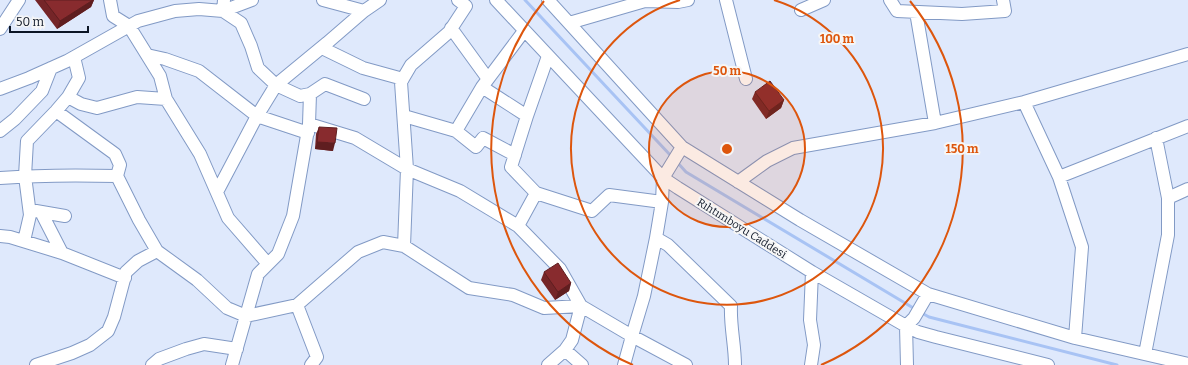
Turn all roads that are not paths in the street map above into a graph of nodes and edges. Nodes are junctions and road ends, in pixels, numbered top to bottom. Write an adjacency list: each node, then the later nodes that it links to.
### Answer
1 (19, 0): 21 (street)
2 (110, 0): 19 (street)
3 (252, 0): 14 (street)
4 (323, 0): 16 (street)
5 (380, 0): 16 (street)
6 (458, 0): 20 (street)
7 (496, 0): 22 (street, Rıhtımboyu Caddesi)
8 (548, 0): 18 (street)
9 (688, 0): 18 (street)
10 (726, 0): 30 (street)
11 (824, 0): 15 (street)
12 (890, 0): 17 (street)
13 (1003, 0): 17 (street)
14 (223, 6): 19 (street); 32 (street)
15 (802, 10)
16 (364, 11): 23 (street)
17 (916, 12): 43 (street)
18 (569, 23): 49 (street)
19 (130, 26): 25 (street); 27 (street)
20 (452, 28): 29 (street); 31 (street)
21 (0, 29)
22 (524, 31): 26 (street, Rıhtımboyu Caddesi); 31 (street)
23 (322, 48): 29 (street); 32 (street)
24 (1188, 54): 38 (street)
25 (147, 55): 37 (street); 40 (street)
26 (548, 56): 42 (street); 52 (street, Rıhtımboyu Caddesi)
27 (74, 57): 28 (street); 35 (street)
28 (51, 68): 33 (street); 46 (street)
29 (404, 79): 41 (street)
30 (746, 79)
31 (485, 83): 42 (street); 47 (street)
32 (276, 85): 34 (street); 40 (street)
33 (0, 89)
34 (310, 94): 36 (street); 45 (street)
35 (68, 97): 37 (street); 39 (street)
36 (364, 98)
37 (166, 99): 59 (street)
38 (1024, 102): 43 (street); 55 (street)
39 (56, 111): 53 (street); 54 (street)
40 (257, 116): 45 (street); 59 (street)
41 (404, 116): 47 (street); 51 (street)
42 (527, 116): 50 (street)
43 (935, 123): 57 (street)
44 (1188, 126): 48 (street)
45 (308, 129): 51 (street); 72 (street)
46 (0, 131)
47 (456, 131): 50 (street)
48 (1156, 138): 55 (street); 61 (street)
49 (680, 150): 52 (street); 57 (street)
50 (515, 155): 60 (street)
51 (407, 170): 65 (street); 69 (street)
52 (666, 172): 62 (street); 73 (street, Rıhtımboyu Caddesi)
53 (25, 176): 54 (street); 56 (street); 63 (street)
54 (117, 176): 70 (street)
55 (1059, 177): 81 (street)
56 (0, 178)
57 (738, 182): 75 (street)
58 (1188, 190): 61 (street)
59 (217, 192): 72 (street)
60 (536, 193): 62 (street); 65 (street)
61 (1168, 198): 84 (street)
62 (662, 202): 67 (street)
63 (35, 211): 64 (street); 68 (street); 71 (street)
64 (65, 216)
65 (518, 226): 77 (street)
66 (0, 236): 68 (street)
67 (656, 238): 80 (street); 94 (street)
68 (24, 241): 71 (street)
69 (404, 246): 76 (street); 77 (street)
70 (157, 251): 74 (street); 78 (street)
71 (62, 253): 74 (street)
72 (268, 264): 78 (street)
73 (812, 272): 79 (street, Rıhtımboyu Caddesi); 95 (street)
74 (125, 278): 86 (street)
75 (925, 298): 79 (street); 81 (street)
76 (297, 305): 78 (street); 89 (street)
77 (581, 306): 80 (street); 83 (street)
78 (246, 316): 82 (street)
79 (910, 322): 96 (street); 97 (street, Rıhtımboyu Caddesi)
80 (632, 336): 92 (street); 93 (street)
81 (1075, 338): 84 (street)
82 (237, 349): 87 (street); 88 (street)
83 (565, 350): 90 (street); 91 (street)
84 (1145, 354): 85 (street)
85 (1188, 364)
86 (36, 365)
87 (152, 365)
88 (232, 365)
89 (311, 365)
90 (548, 365)
91 (582, 365)
92 (624, 365)
93 (686, 365)
94 (735, 365)
95 (811, 365)
96 (907, 365)
97 (1048, 365)

